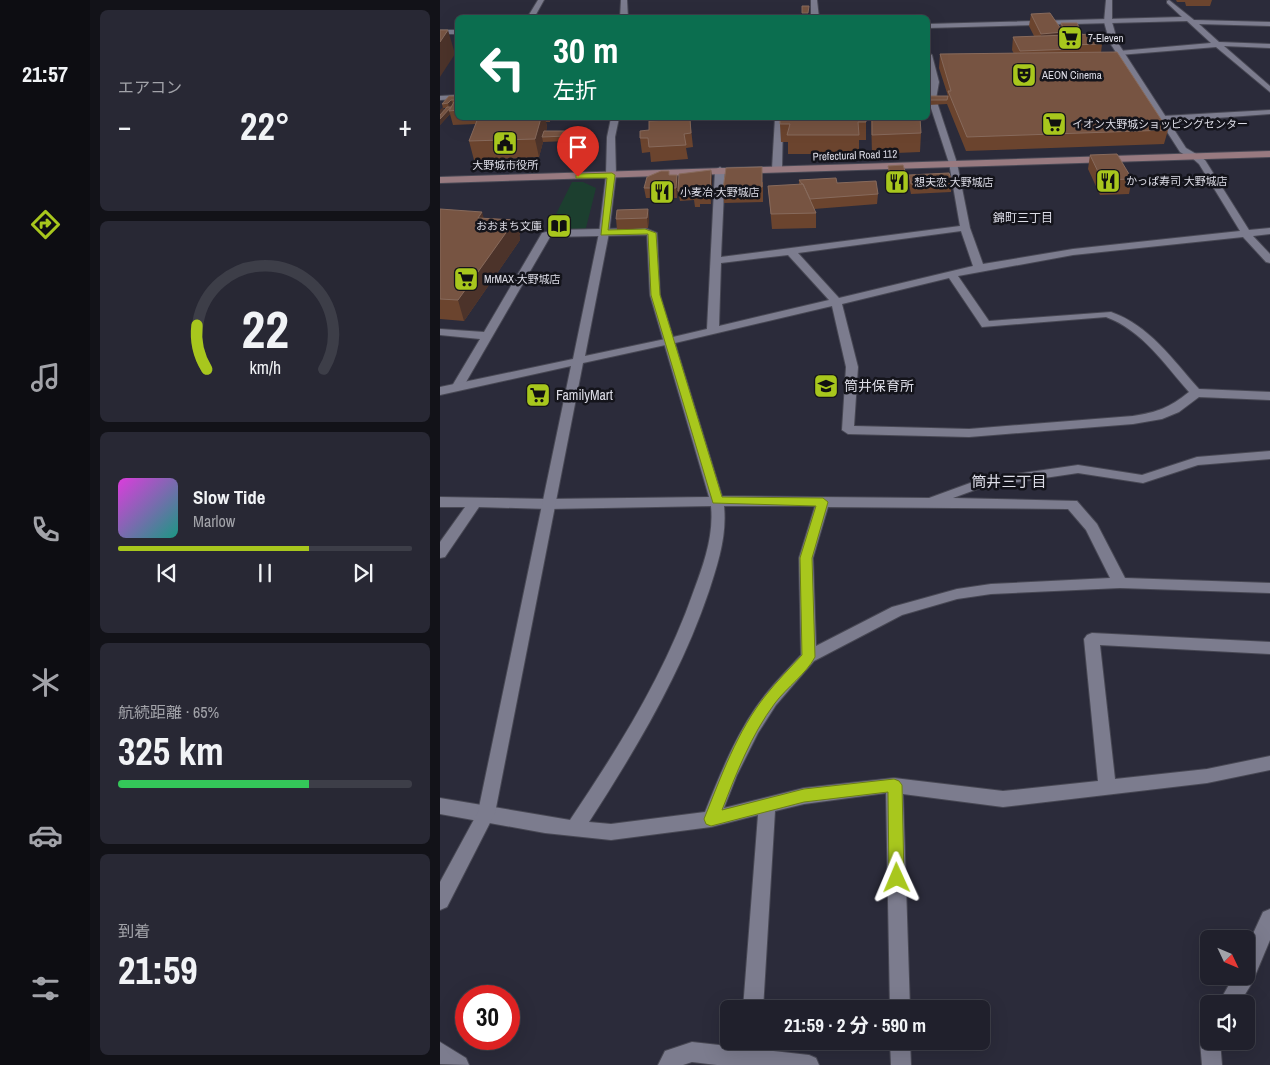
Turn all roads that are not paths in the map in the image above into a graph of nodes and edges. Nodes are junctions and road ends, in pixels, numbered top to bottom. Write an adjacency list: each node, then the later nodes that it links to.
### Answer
1 (541, 0): 6 (street)
2 (624, 0): 7 (street)
3 (814, 0): 8 (street)
4 (1109, 0): 10 (street)
5 (1169, 2): 9 (street)
6 (532, 15)
7 (624, 15)
8 (815, 15)
9 (1192, 21): 10 (street); 11 (street); 15 (street)
10 (1108, 22): 12 (street); 17 (street)
11 (1270, 24)
12 (930, 26)
13 (440, 32): 14 (street)
14 (455, 32)
15 (1220, 44): 16 (street); 17 (street); 19 (street)
16 (1270, 46)
17 (1119, 53): 23 (street)
18 (930, 63): 28 (street)
19 (1270, 90)
20 (455, 95): 21 (street)
21 (440, 98)
22 (1270, 112): 23 (street)
23 (1163, 119): 27 (street)
24 (615, 120): 31 (street)
25 (779, 120): 29 (street)
26 (1270, 154): 27 (main road, Prefectural Road 112)
27 (1195, 156): 28 (main road, Prefectural Road 112); 36 (street)
28 (953, 163): 29 (main road, Prefectural Road 112); 33 (street)
29 (777, 169): 30 (main road, Prefectural Road 112)
30 (720, 170): 31 (main road, Prefectural Road 112); 39 (street)
31 (612, 175): 32 (main road, Prefectural Road 112); 35 (street)
32 (440, 180)
33 (966, 228): 37 (street); 40 (street)
34 (1270, 231): 36 (street)
35 (604, 233): 45 (street); 46 (street); 47 (street)
36 (1247, 235): 38 (street); 40 (street)
37 (790, 252): 39 (street); 42 (street)
38 (1270, 260)
39 (716, 261): 43 (street)
40 (979, 268): 41 (street)
41 (952, 275): 42 (street); 50 (street)
42 (836, 301): 43 (street); 50 (street)
43 (713, 330): 46 (street)
44 (440, 332): 45 (street)
45 (486, 336): 48 (street)
46 (670, 341): 47 (street); 53 (street)
47 (578, 362): 48 (street); 58 (street)
48 (458, 386): 49 (street)
49 (440, 391)
50 (1196, 393): 51 (street)
51 (1270, 396)
52 (1270, 455): 57 (street)
53 (717, 501): 55 (street); 58 (street); 71 (street)
54 (440, 502): 56 (street)
55 (823, 502): 57 (street); 63 (street)
56 (475, 503): 58 (street); 59 (street)
57 (927, 503): 60 (street)
58 (548, 504): 69 (street)
59 (440, 553)
60 (1120, 583): 61 (street); 63 (street)
61 (1270, 588)
62 (1270, 648): 66 (street)
63 (809, 657): 70 (street)
64 (1270, 764): 66 (street)
65 (894, 785): 66 (street); 67 (street); 76 (street)
66 (1107, 788)
67 (767, 804): 70 (street); 75 (street)
68 (440, 806): 69 (street)
69 (486, 814): 71 (street); 72 (street)
70 (711, 819): 71 (street)
71 (574, 829)
72 (440, 901)
73 (1270, 918): 74 (street)
74 (1255, 952)
75 (755, 1000)
76 (900, 1000)
77 (751, 1050): 82 (street); 83 (street)
78 (900, 1050): 84 (street)
79 (1211, 1050): 85 (street)
80 (440, 1052): 81 (street)
81 (459, 1065)
82 (668, 1065)
83 (809, 1065)
84 (901, 1065)
85 (1212, 1065)

